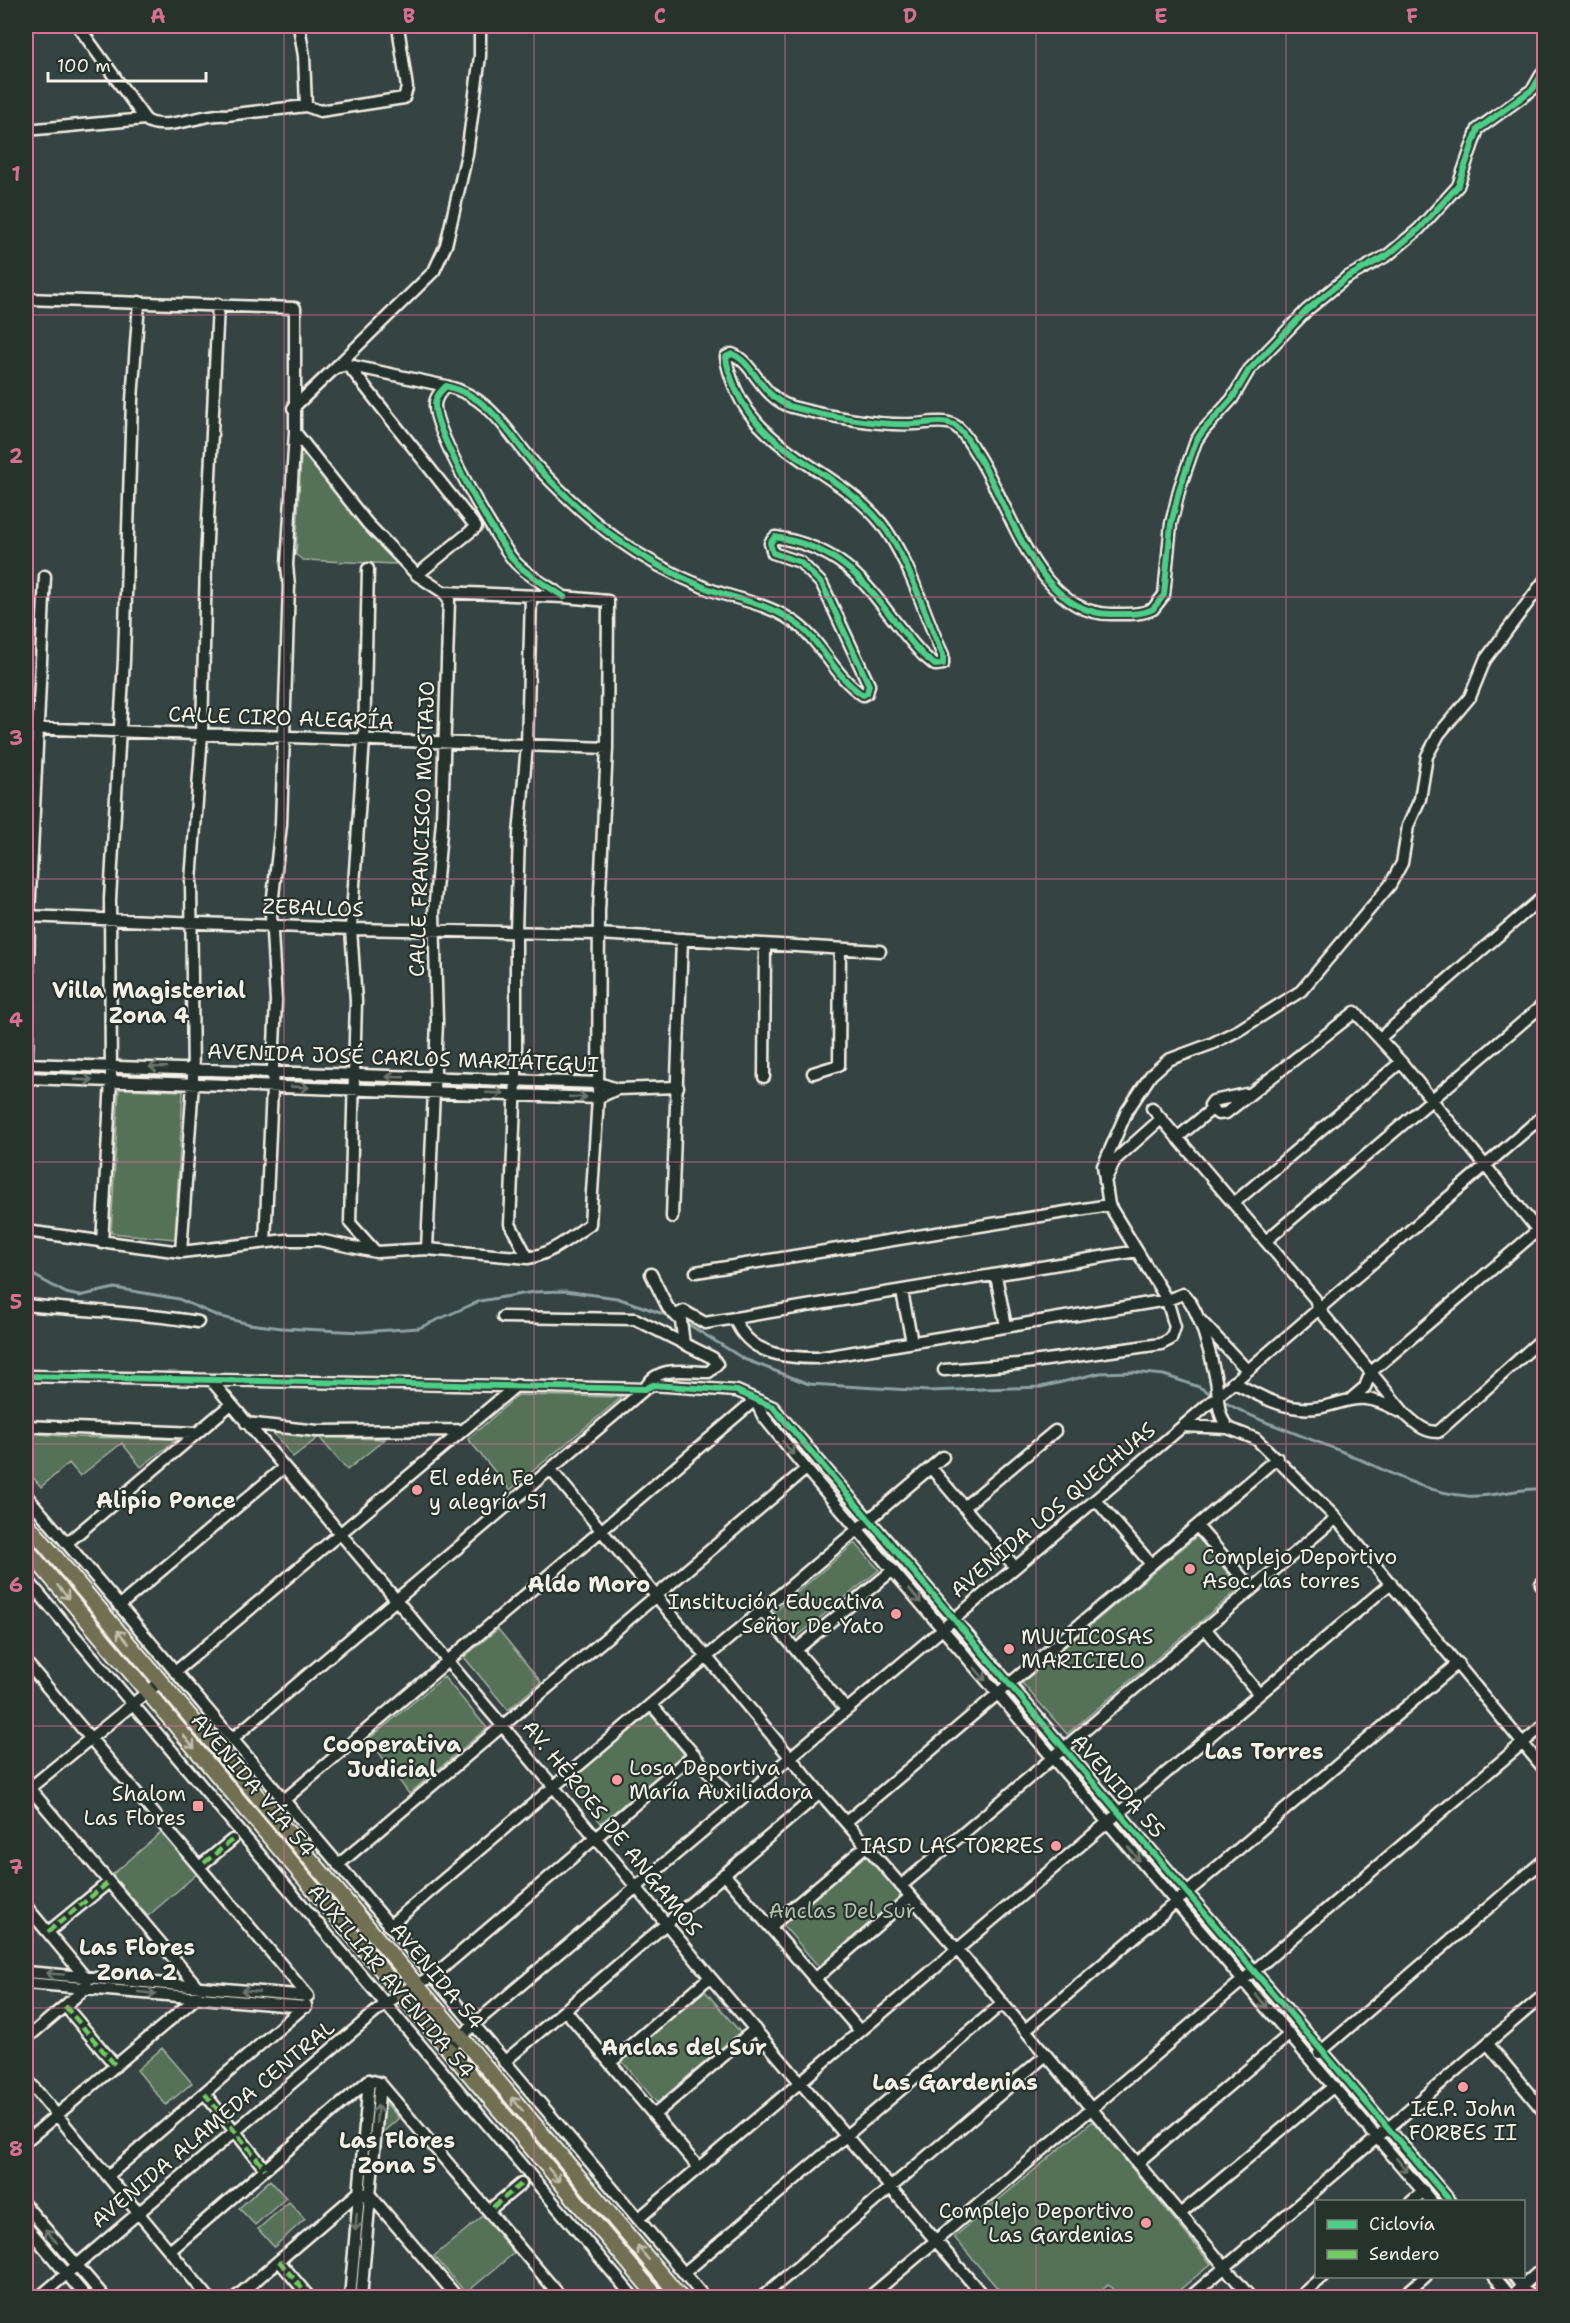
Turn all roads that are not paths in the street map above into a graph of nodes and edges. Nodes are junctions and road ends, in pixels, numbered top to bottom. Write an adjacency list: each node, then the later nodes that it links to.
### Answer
1 (78, 26): 7 (street)
2 (299, 26): 6 (street)
3 (398, 26): 6 (street)
4 (480, 26): 13 (street)
5 (1545, 70): 14 (street)
6 (306, 106): 7 (street)
7 (145, 119): 8 (street)
8 (26, 130)
9 (26, 299): 10 (street)
10 (139, 302): 11 (street); 26 (street)
11 (218, 304): 15 (street); 27 (street)
12 (348, 364): 13 (street); 14 (street); 18 (street)
13 (334, 368): 15 (street)
14 (446, 386): 23 (street)
15 (293, 408): 16 (street)
16 (295, 432): 18 (street); 28 (street)
17 (368, 569): 29 (street)
18 (417, 575): 21 (street)
19 (45, 576): 25 (street)
20 (1545, 581): 76 (street)
21 (443, 592): 22 (street); 30 (street, CALLE FRANCISCO MOSTAJO)
22 (531, 596): 23 (street); 31 (street)
23 (564, 597): 32 (street)
24 (26, 728): 25 (street, CALLE CIRO ALEGRÍA)
25 (39, 729): 26 (street, CALLE CIRO ALEGRÍA); 34 (street)
26 (120, 732): 27 (street, CALLE CIRO ALEGRÍA); 35 (street)
27 (202, 734): 28 (street, CALLE CIRO ALEGRÍA); 36 (street)
28 (283, 737): 29 (street, CALLE CIRO ALEGRÍA); 37 (street)
29 (364, 739): 30 (street, CALLE CIRO ALEGRÍA); 38 (street)
30 (445, 743): 31 (street, CALLE CIRO ALEGRÍA); 39 (street, CALLE FRANCISCO MOSTAJO)
31 (526, 746): 32 (street, CALLE CIRO ALEGRÍA); 40 (street)
32 (607, 748): 41 (street)
33 (1545, 896): 47 (street)
34 (27, 916): 35 (street, ZEBALLOS); 49 (street)
35 (110, 918): 36 (street, ZEBALLOS); 50 (street)
36 (190, 922): 37 (street, ZEBALLOS); 51 (street)
37 (272, 926): 38 (street, ZEBALLOS); 52 (street)
38 (351, 929): 39 (street, ZEBALLOS); 54 (street)
39 (433, 931): 40 (street, ZEBALLOS); 57 (street, CALLE FRANCISCO MOSTAJO)
40 (516, 932): 41 (street, ZEBALLOS); 59 (street)
41 (599, 934): 42 (street, ZEBALLOS); 61 (street)
42 (682, 939): 43 (street, ZEBALLOS); 63 (street)
43 (765, 946): 44 (street, ZEBALLOS); 55 (street)
44 (840, 949): 45 (street, ZEBALLOS); 53 (street)
45 (880, 951)
46 (1545, 1004): 69 (street)
47 (1380, 1038): 48 (street); 74 (street)
48 (1401, 1062): 69 (street); 77 (street)
49 (27, 1064): 50 (street, AVENIDA JOSÉ CARLOS MARIÁTEGUI); 56 (street)
50 (110, 1066): 51 (street, AVENIDA JOSÉ CARLOS MARIÁTEGUI, one-way to 50); 58 (street)
51 (192, 1068): 52 (street, AVENIDA JOSÉ CARLOS MARIÁTEGUI); 60 (street)
52 (274, 1072): 54 (street, AVENIDA JOSÉ CARLOS MARIÁTEGUI); 62 (street)
53 (813, 1073)
54 (354, 1075): 57 (street, AVENIDA JOSÉ CARLOS MARIÁTEGUI, one-way to 54); 64 (street)
55 (764, 1077)
56 (26, 1078): 58 (street, AVENIDA JOSÉ CARLOS MARIÁTEGUI, one-way to 58); 73 (street)
57 (435, 1078): 59 (street, AVENIDA JOSÉ CARLOS MARIÁTEGUI); 66 (street, CALLE FRANCISCO MOSTAJO)
58 (111, 1080): 60 (street, AVENIDA JOSÉ CARLOS MARIÁTEGUI); 84 (street)
59 (516, 1080): 61 (street, AVENIDA JOSÉ CARLOS MARIÁTEGUI); 67 (street)
60 (193, 1083): 62 (street, AVENIDA JOSÉ CARLOS MARIÁTEGUI); 87 (street)
61 (599, 1083): 65 (street, AVENIDA JOSÉ CARLOS MARIÁTEGUI); 68 (street)
62 (273, 1086): 64 (street, AVENIDA JOSÉ CARLOS MARIÁTEGUI, one-way to 64); 83 (street)
63 (678, 1087): 65 (street); 79 (street)
64 (353, 1089): 66 (street, AVENIDA JOSÉ CARLOS MARIÁTEGUI); 88 (street)
65 (617, 1089): 68 (street, AVENIDA JOSÉ CARLOS MARIÁTEGUI)
66 (435, 1091): 67 (street, AVENIDA JOSÉ CARLOS MARIÁTEGUI, one-way to 67); 85 (street, CALLE FRANCISCO MOSTAJO)
67 (516, 1094): 68 (street, AVENIDA JOSÉ CARLOS MARIÁTEGUI, one-way to 68); 89 (street)
68 (598, 1098): 89 (street)
69 (1432, 1099): 75 (street); 82 (street)
70 (1152, 1108): 72 (street)
71 (1545, 1115): 75 (street, AVENIDA LOS QUECHUAS)
72 (1161, 1119): 74 (street); 76 (street)
73 (26, 1124)
74 (1177, 1138): 77 (street)
75 (1485, 1165): 81 (street); 96 (street, AVENIDA LOS QUECHUAS)
76 (1105, 1182): 78 (street)
77 (1235, 1202): 82 (street)
78 (1109, 1205): 86 (street); 90 (street)
79 (672, 1217)
80 (26, 1231): 84 (street)
81 (1542, 1231): 108 (street)
82 (1267, 1240): 96 (street)
83 (265, 1242): 87 (street); 88 (street)
84 (102, 1243): 87 (street)
85 (427, 1249): 88 (street); 89 (street)
86 (1137, 1251): 92 (street); 94 (street)
87 (181, 1252)
88 (376, 1252)
89 (528, 1258)
90 (696, 1272)
91 (651, 1274): 99 (street)
92 (996, 1276): 93 (street); 102 (street)
93 (902, 1292): 100 (street); 104 (street)
94 (1167, 1300): 97 (street); 102 (street); 106 (street)
95 (26, 1305): 101 (street)
96 (1317, 1308): 107 (street, AVENIDA LOS QUECHUAS); 108 (street)
97 (1197, 1316): 107 (street); 114 (street)
98 (503, 1317): 105 (street)
99 (679, 1318): 100 (street); 105 (street)
100 (735, 1319): 104 (street)
101 (198, 1322)
102 (1006, 1326): 104 (street)
103 (1545, 1337): 118 (street)
104 (912, 1342)
105 (684, 1344): 113 (street)
106 (944, 1370)
107 (1247, 1370): 111 (street, AVENIDA LOS QUECHUAS)
108 (1371, 1372): 115 (street); 118 (street)
109 (26, 1376): 110 (street)
110 (210, 1380): 112 (street); 117 (street, AV. HÉROES DE ANGAMOS)
111 (1233, 1382): 114 (street, AVENIDA LOS QUECHUAS); 115 (street)
112 (517, 1385): 113 (street); 123 (street)
113 (645, 1389): 116 (street); 131 (street)
114 (1216, 1397): 121 (street, AVENIDA LOS QUECHUAS); 122 (street)
115 (1352, 1398): 118 (street)
116 (755, 1400): 130 (street, AVENIDA 55, one-way to 130); 136 (street, AVENIDA 55); 140 (street)
117 (230, 1405): 119 (street, AV. HÉROES DE ANGAMOS); 125 (street)
118 (1406, 1415)
119 (246, 1423): 123 (street); 128 (street, AV. HÉROES DE ANGAMOS)
120 (26, 1426): 125 (street)
121 (1183, 1426): 122 (street); 133 (street, AVENIDA LOS QUECHUAS)
122 (1228, 1428): 127 (street)
123 (462, 1431): 141 (street)
124 (1055, 1431): 134 (street)
125 (197, 1433): 142 (street)
126 (943, 1457): 129 (street)
127 (1277, 1458): 135 (street); 138 (street)
128 (283, 1468): 141 (street, AV. HÉROES DE ANGAMOS); 154 (street)
129 (931, 1468): 134 (street); 136 (street)
130 (806, 1469): 139 (street, AVENIDA 55); 152 (street)
131 (550, 1470): 140 (street); 153 (street)
132 (26, 1495): 142 (street)
133 (1096, 1500): 144 (street); 145 (street, AVENIDA LOS QUECHUAS)
134 (965, 1506): 145 (street)
135 (1336, 1518): 149 (street); 151 (street)
136 (869, 1519): 139 (street); 156 (street, AVENIDA 55)
137 (26, 1522): 165 (main road, one-way to 137)
138 (1197, 1526): 144 (street); 151 (street)
139 (858, 1529): 146 (street, AVENIDA 55); 155 (street)
140 (602, 1532): 152 (street); 162 (street)
141 (339, 1534): 153 (street, AV. HÉROES DE ANGAMOS); 164 (street)
142 (67, 1543): 154 (street)
143 (26, 1548): 167 (main road, AVENIDA VÍA 54, one-way to 167)
144 (1151, 1564): 166 (street)
145 (1015, 1567): 156 (street, AVENIDA LOS QUECHUAS)
146 (893, 1570): 158 (street, AVENIDA 55, one-way to 158); 159 (street)
147 (26, 1578): 170 (street, AUXILIAR AVENIDA 54)
148 (1545, 1580): 150 (street)
149 (1391, 1583): 163 (street); 168 (street)
150 (1545, 1588)
151 (1252, 1590): 157 (street)
152 (653, 1596): 160 (street); 173 (street)
153 (396, 1600): 162 (street, AV. HÉROES DE ANGAMOS); 176 (street)
154 (119, 1606): 164 (street)
155 (762, 1610): 159 (street); 160 (street)
156 (954, 1618): 158 (street, AVENIDA LOS QUECHUAS); 166 (street, AVENIDA 55)
157 (1205, 1628): 168 (street); 178 (street)
158 (942, 1629): 169 (street, AVENIDA 55, one-way to 169); 172 (street, AVENIDA LOS QUECHUAS)
159 (796, 1650): 172 (street)
160 (705, 1657): 171 (street); 180 (street)
161 (26, 1662): 175 (street)
162 (449, 1662): 173 (street, AV. HÉROES DE ANGAMOS); 186 (street)
163 (1458, 1663): 177 (street); 201 (street)
164 (176, 1672): 176 (street)
165 (161, 1681): 167 (street); 218 (main road, AVENIDA 54)
166 (1009, 1684): 169 (street); 178 (street, AVENIDA 55)
167 (147, 1692): 170 (street); 220 (main road, AVENIDA VÍA 54, one-way to 220)
168 (1258, 1693): 188 (street)
169 (997, 1695): 181 (street, AVENIDA 55); 189 (street)
170 (131, 1703): 175 (street); 225 (street, AUXILIAR AVENIDA 54)
171 (651, 1704): 179 (street); 183 (street)
172 (846, 1709): 180 (street, AVENIDA LOS QUECHUAS)
173 (502, 1725): 183 (street, AV. HÉROES DE ANGAMOS); 196 (street)
174 (1545, 1725): 177 (street)
175 (89, 1738): 184 (street); 223 (street)
176 (231, 1739): 186 (street)
177 (1523, 1743): 182 (street); 210 (street)
178 (1063, 1748): 181 (street); 188 (street, AVENIDA 55)
179 (694, 1754): 187 (street); 191 (street, AVENIDA ALAMEDA CENTRAL)
180 (790, 1756): 185 (street); 187 (street, AVENIDA LOS QUECHUAS)
181 (1052, 1758): 190 (street, AVENIDA 55); 199 (street)
182 (1545, 1769)
183 (553, 1786): 191 (street, AV. HÉROES DE ANGAMOS); 206 (street)
184 (27, 1788): 198 (street)
185 (820, 1793): 189 (street); 197 (street)
186 (284, 1800): 196 (street)
187 (735, 1803): 200 (street, AVENIDA LOS QUECHUAS)
188 (1120, 1813): 190 (street); 201 (street, AVENIDA 55)
189 (846, 1822): 193 (street)
190 (1108, 1823): 203 (street, AVENIDA 55, one-way to 203); 209 (street)
191 (595, 1837): 200 (street, AV. HÉROES DE ANGAMOS); 212 (street, AVENIDA ALAMEDA CENTRAL)
192 (232, 1840): 195 (street)
193 (866, 1846): 199 (street); 207 (street)
194 (1545, 1860): 236 (street)
195 (204, 1863)
196 (338, 1865): 206 (street)
197 (724, 1875): 205 (street); 207 (street)
198 (109, 1882): 208 (street); 219 (street)
199 (901, 1886): 202 (street)
200 (636, 1887): 205 (street, AV. HÉROES DE ANGAMOS); 228 (street, AVENIDA LOS QUECHUAS)
201 (1186, 1891): 203 (street); 210 (street, AVENIDA 55)
202 (910, 1897): 209 (street); 214 (street)
203 (1174, 1901): 215 (street, AVENIDA 55); 230 (street)
204 (26, 1906): 208 (street)
205 (665, 1924): 213 (street, AV. HÉROES DE ANGAMOS); 227 (street)
206 (389, 1926): 212 (street)
207 (770, 1927): 214 (street)
208 (48, 1932): 216 (street)
209 (957, 1951): 224 (street); 231 (street)
210 (1255, 1971): 215 (street); 236 (street, AVENIDA 55)
211 (26, 1972): 216 (street, one-way to 211)
212 (432, 1977): 218 (street, AVENIDA ALAMEDA CENTRAL); 228 (street)
213 (710, 1977): 229 (street, AV. HÉROES DE ANGAMOS); 241 (street)
214 (815, 1979): 231 (street)
215 (1244, 1981): 232 (street, AVENIDA 55, one-way to 232); 249 (street)
216 (86, 1982): 217 (street); 219 (street); 222 (street, one-way to 222); 226 (street)
217 (26, 1983)
218 (416, 1984): 220 (street, AVENIDA ALAMEDA CENTRAL); 234 (main road, AVENIDA 54)
219 (197, 1986): 222 (street); 223 (street, one-way to 219)
220 (401, 1993): 225 (street, AVENIDA ALAMEDA CENTRAL); 237 (main road, AVENIDA VÍA 54)
221 (1545, 1995): 235 (street)
222 (196, 1998): 223 (street); 242 (street)
223 (307, 2002): 247 (street)
224 (1003, 2003): 230 (street); 254 (street)
225 (385, 2004): 253 (street, AVENIDA ALAMEDA CENTRAL); 303 (street, AUXILIAR AVENIDA 54)
226 (65, 2006): 233 (street); 242 (street)
227 (565, 2010): 240 (street); 241 (street)
228 (473, 2025): 234 (street, AVENIDA LOS QUECHUAS); 240 (street)
229 (754, 2029): 245 (street, AV. HÉROES DE ANGAMOS); 251 (street)
230 (1025, 2030): 238 (street)
231 (860, 2031): 245 (street)
232 (1290, 2034): 239 (street, AVENIDA 55); 257 (street)
233 (26, 2039)
234 (462, 2039): 237 (street, AVENIDA LOS QUECHUAS); 304 (main road, AVENIDA 54, one-way to 234)
235 (1488, 2044): 248 (street); 252 (street)
236 (1323, 2049): 239 (street); 252 (street, AVENIDA 55)
237 (448, 2050): 290 (main road, AVENIDA 54, one-way to 290)
238 (1046, 2055): 249 (street); 262 (street)
239 (1311, 2059): 246 (street, AVENIDA 55)
240 (504, 2062): 273 (street)
241 (610, 2063): 251 (street)
242 (116, 2066): 250 (street)
243 (26, 2078): 250 (street)
244 (374, 2082): 259 (street); 264 (street); 265 (street, one-way to 244); 302 (street)
245 (800, 2082): 254 (street, AV. HÉROES DE ANGAMOS); 258 (street)
246 (1334, 2086): 255 (street, AVENIDA 55); 272 (street)
247 (205, 2094): 253 (street); 260 (street)
248 (1543, 2105)
249 (1092, 2108): 257 (street); 276 (street)
250 (56, 2115): 256 (street); 260 (street)
251 (654, 2115): 258 (street)
252 (1390, 2128): 255 (street); 268 (street, AVENIDA 55)
253 (235, 2131): 259 (street); 271 (street, AVENIDA ALAMEDA CENTRAL)
254 (847, 2135): 262 (street, AV. HÉROES DE ANGAMOS); 283 (street)
255 (1378, 2138): 263 (street, AVENIDA 55, one-way to 263); 282 (street)
256 (26, 2141)
257 (1137, 2163): 272 (street)
258 (699, 2168): 273 (street)
259 (265, 2169): 278 (street)
260 (109, 2175): 271 (street)
261 (521, 2184): 270 (street)
262 (892, 2187): 276 (street, AV. HÉROES DE ANGAMOS); 306 (street)
263 (1424, 2191): 266 (street); 267 (street, AVENIDA 55)
264 (358, 2193): 265 (street); 279 (street); 299 (street, one-way to 299)
265 (370, 2195): 300 (street); 301 (street)
266 (1413, 2200)
267 (1431, 2200)
268 (1449, 2200)
269 (26, 2206): 280 (street, one-way to 269)
270 (493, 2207)
271 (140, 2212): 278 (street); 280 (street, AVENIDA ALAMEDA CENTRAL)
272 (1180, 2214): 282 (street)
273 (638, 2219): 283 (street)
274 (26, 2226): 275 (street)
275 (35, 2237): 277 (street); 284 (street)
276 (937, 2240): 291 (street, AV. HÉROES DE ANGAMOS); 307 (street)
277 (26, 2245)
278 (171, 2250): 296 (street)
279 (279, 2261): 297 (street); 298 (street)
280 (77, 2265): 284 (street, AVENIDA ALAMEDA CENTRAL); 295 (street)
281 (1545, 2267): 289 (street)
282 (1225, 2268): 308 (street); 309 (street)
283 (684, 2273): 305 (street)
284 (67, 2274): 293 (street, AVENIDA ALAMEDA CENTRAL); 294 (street)
285 (1322, 2278): 310 (street)
286 (1425, 2278): 311 (street)
287 (1495, 2278): 292 (street)
288 (1515, 2278): 289 (street)
289 (1522, 2287): 292 (street); 312 (street)
290 (655, 2296)
291 (982, 2296)
292 (1511, 2297)
293 (38, 2298)
294 (87, 2298)
295 (105, 2298)
296 (209, 2298)
297 (235, 2298)
298 (310, 2298)
299 (350, 2298)
300 (361, 2298)
301 (458, 2298)
302 (562, 2298)
303 (634, 2298)
304 (681, 2298)
305 (705, 2298)
306 (761, 2298)
307 (868, 2298)
308 (1190, 2298)
309 (1251, 2298)
310 (1298, 2298)
311 (1401, 2298)
312 (1531, 2298)

